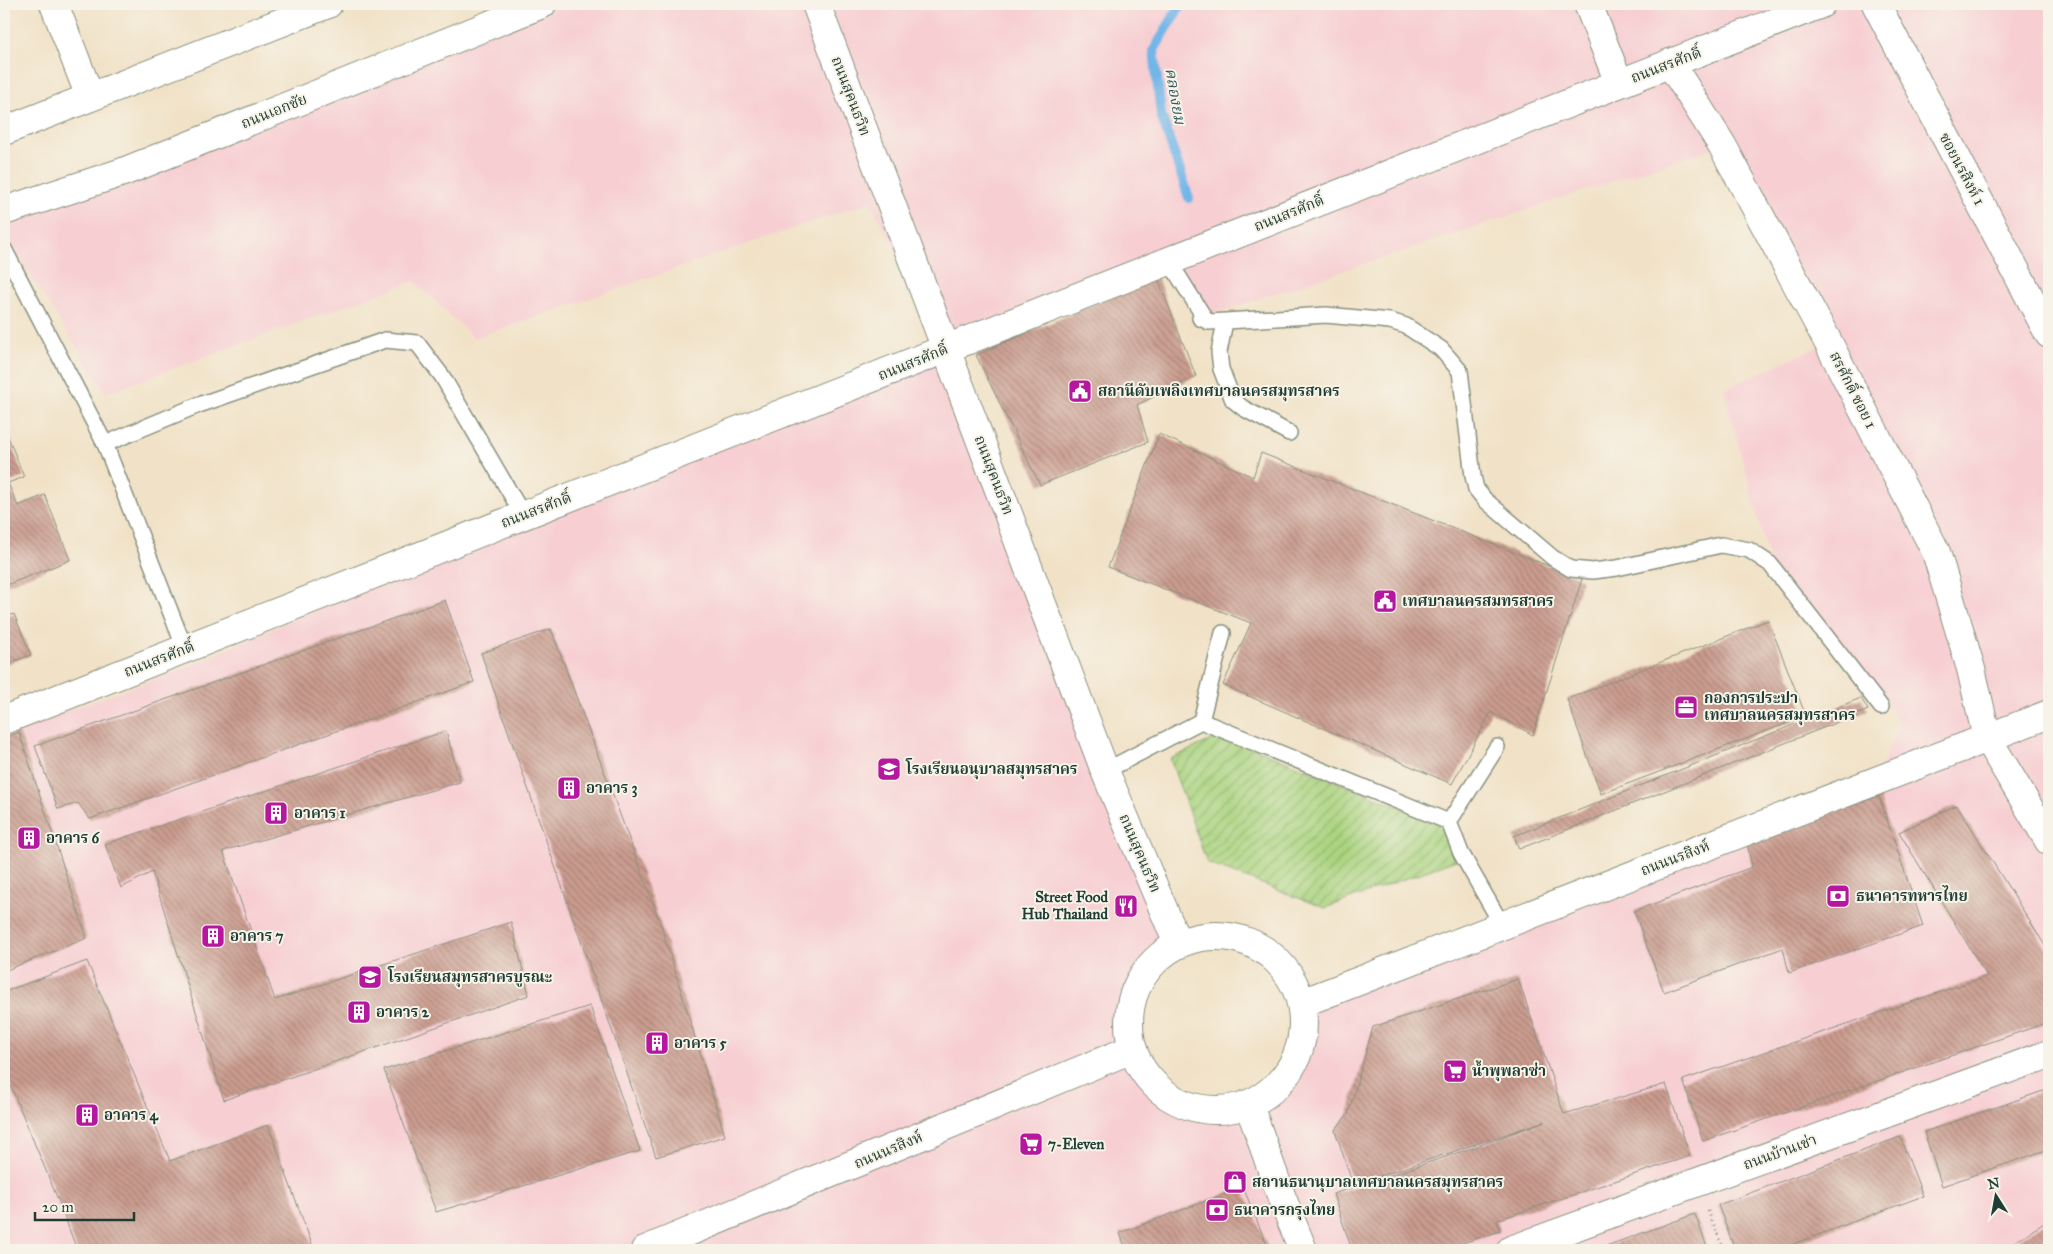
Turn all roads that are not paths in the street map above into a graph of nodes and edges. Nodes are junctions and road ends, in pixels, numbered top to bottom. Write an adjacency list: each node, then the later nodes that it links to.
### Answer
1 (54, 4): 11 (street)
2 (328, 4): 11 (street)
3 (542, 4): 13 (street, ถนนเอกชัย)
4 (816, 4): 18 (street, ถนนสุคนธวิท)
5 (1588, 4): 10 (street)
6 (1821, 4): 8 (street, ถนนสรศักดิ์)
7 (1876, 4): 17 (street, ซอยนรสิงห์ 1)
8 (1770, 13): 9 (street, ถนนสรศักดิ์)
9 (1670, 63): 10 (street, ถนนสรศักดิ์); 28 (street, สรศักดิ์ ซอย 1)
10 (1619, 83): 15 (street, ถนนสรศักดิ์)
11 (90, 97): 12 (street)
12 (4, 131)
13 (4, 211)
14 (4, 249): 20 (lane)
15 (1169, 261): 16 (lane); 18 (street, ถนนสรศักดิ์)
16 (1225, 322): 19 (lane); 24 (lane)
17 (2049, 334)
18 (946, 348): 21 (street, ถนนสรศักดิ์); 30 (street, ถนนสุคนธวิท)
19 (1290, 433)
20 (105, 444): 21 (lane); 23 (lane)
21 (523, 515): 23 (street, ถนนสรศักดิ์)
22 (1223, 633): 27 (lane)
23 (185, 649): 26 (street, ถนนสรศักดิ์)
24 (1881, 707)
25 (2049, 714): 28 (street, ถนนนรสิงห์)
26 (4, 720)
27 (1201, 720): 30 (lane); 31 (lane)
28 (1987, 738): 32 (street, สรศักดิ์ ซอย 1); 33 (street, ถนนนรสิงห์)
29 (1497, 747): 31 (lane)
30 (1106, 771): 34 (street, ถนนสุคนธวิท)
31 (1449, 822): 33 (lane)
32 (2049, 841)
33 (1502, 925): 35 (street, ถนนนรสิงห์)
34 (1178, 944): 35 (street); 36 (street)
35 (1302, 1002): 38 (street)
36 (1132, 1049): 38 (street); 39 (street, ถนนนรสิงห์)
37 (2049, 1054): 41 (street, ถนนบ้านเช่า)
38 (1249, 1104): 40 (street)
39 (645, 1250)
40 (1303, 1250)
41 (1511, 1250)

